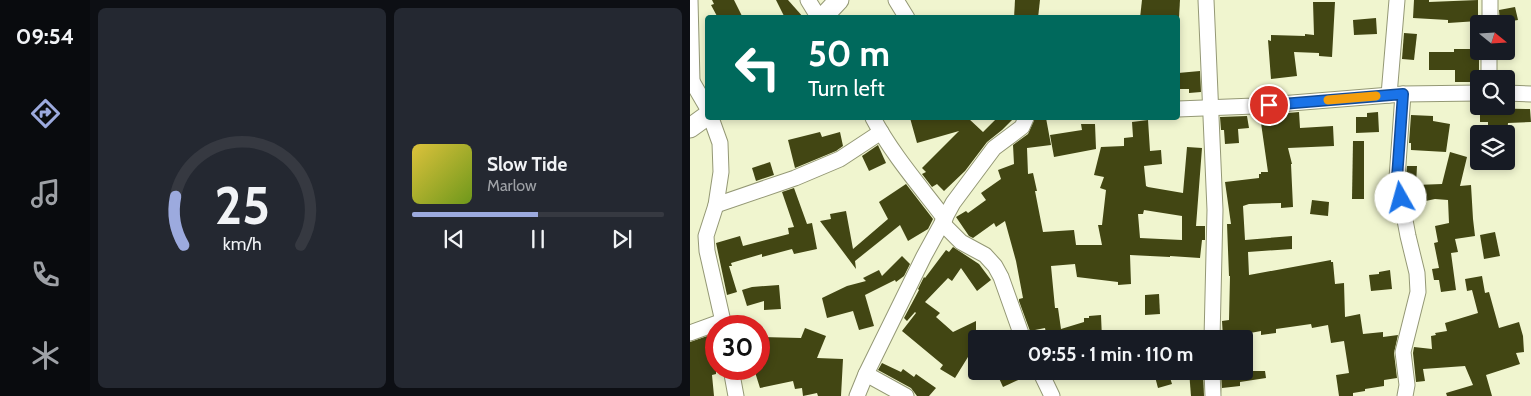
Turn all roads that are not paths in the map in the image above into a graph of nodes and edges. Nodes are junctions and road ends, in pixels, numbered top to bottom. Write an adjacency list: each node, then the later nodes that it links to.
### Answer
1 (690, 0): 12 (street)
2 (808, 0): 8 (street)
3 (839, 0): 9 (street)
4 (896, 0): 10 (street)
5 (1206, 0): 18 (street)
6 (1397, 0): 15 (street)
7 (1490, 0): 11 (street)
8 (819, 15)
9 (824, 15)
10 (905, 15)
11 (1490, 15)
12 (691, 80): 17 (street)
13 (1470, 93): 15 (street)
14 (1515, 93): 16 (street)
15 (1396, 94): 18 (street); 42 (street)
16 (1531, 94)
17 (705, 104)
18 (1211, 109): 19 (street); 31 (street)
19 (1180, 110)
20 (705, 117): 24 (street)
21 (712, 120): 26 (street)
22 (874, 120): 25 (street)
23 (1025, 120): 27 (street)
24 (690, 128)
25 (881, 132): 26 (street); 27 (street)
26 (716, 205): 28 (street)
27 (943, 221): 30 (street); 33 (street)
28 (721, 315)
29 (705, 329): 32 (street)
30 (1020, 330)
31 (1212, 330)
32 (690, 333)
33 (866, 374): 38 (street); 39 (street)
34 (733, 380): 37 (street)
35 (1044, 380): 40 (street)
36 (1212, 380): 41 (street)
37 (736, 396)
38 (857, 396)
39 (906, 396)
40 (1052, 396)
41 (1212, 396)
42 (1405, 396)

